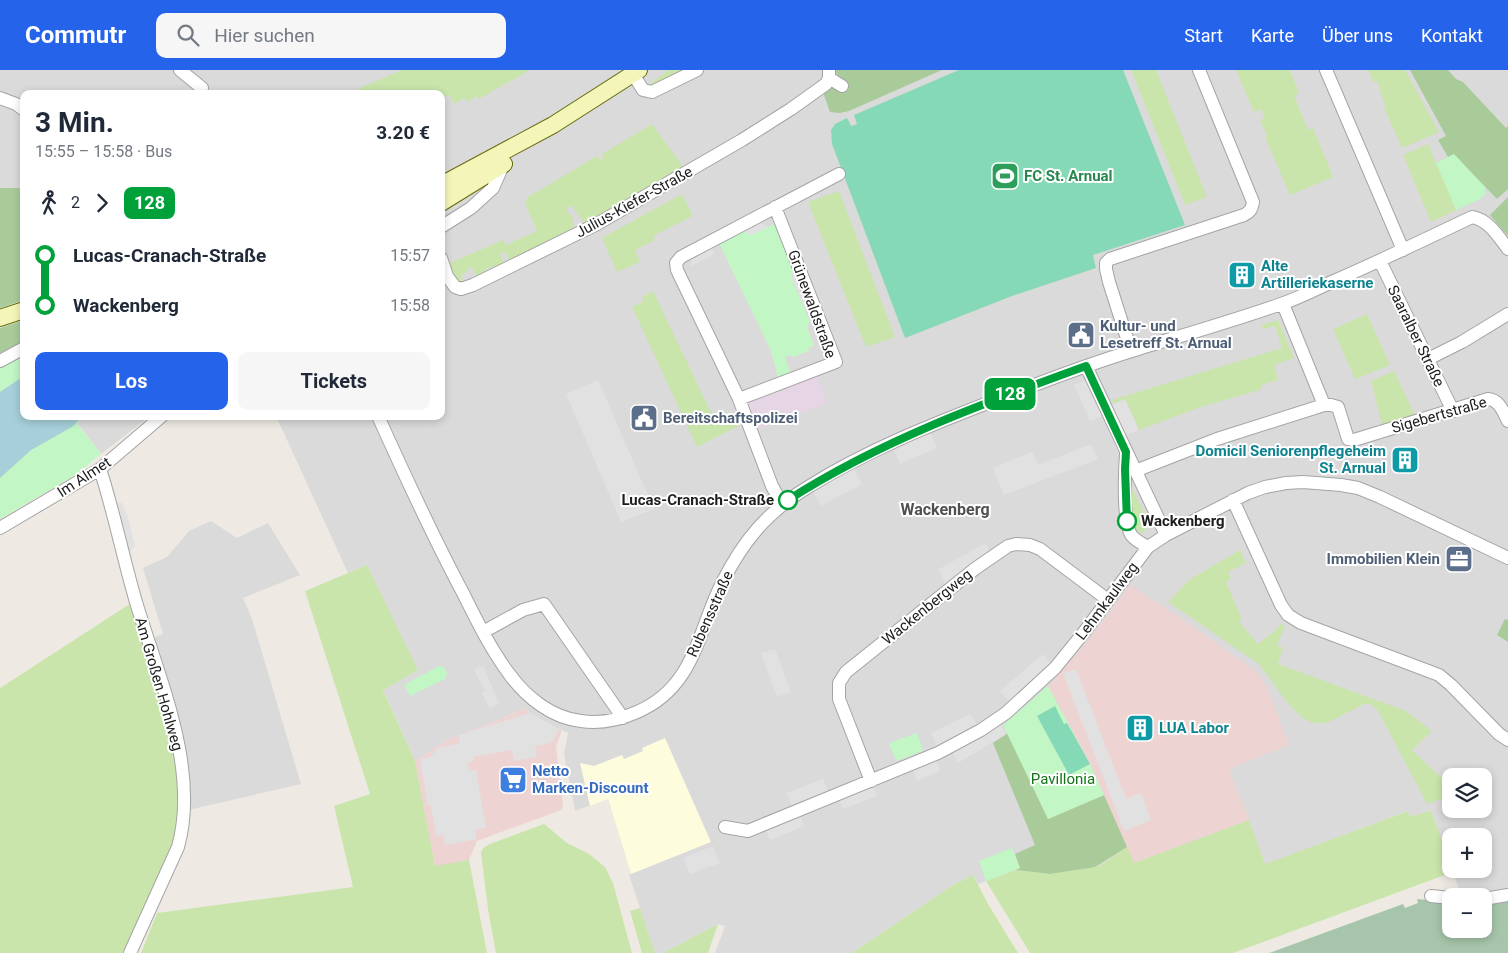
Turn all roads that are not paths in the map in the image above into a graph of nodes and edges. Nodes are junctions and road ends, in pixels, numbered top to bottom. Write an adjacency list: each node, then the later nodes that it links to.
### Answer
1 (180, 70): 8 (street)
2 (697, 70): 5 (street)
3 (1198, 70): 27 (street)
4 (1326, 70): 19 (street)
5 (636, 72): 11 (street)
6 (829, 74): 7 (street, Julius-Kiefer-Straße); 21 (street, Julius-Kiefer-Straße)
7 (842, 86)
8 (202, 88)
9 (0, 98): 10 (street)
10 (20, 107)
11 (553, 126): 12 (street); 14 (street)
12 (504, 164): 15 (street); 17 (street)
13 (839, 174): 16 (street)
14 (445, 183)
15 (445, 201)
16 (775, 207): 31 (street); 31 (street, Grünewaldstraße)
17 (445, 224)
18 (1508, 249): 19 (street, Rubensstraße)
19 (1403, 250): 20 (street, Rubensstraße)
20 (1380, 261): 22 (street, Rubensstraße); 28 (street, Saaralber Straße)
21 (445, 270)
22 (1283, 304): 27 (street, Rubensstraße); 32 (street)
23 (20, 311): 25 (street)
24 (1508, 314): 28 (street)
25 (0, 318)
26 (20, 350): 29 (street)
27 (1131, 351): 30 (street, Rubensstraße)
28 (1428, 359): 33 (street, Saaralber Straße)
29 (0, 361)
30 (1086, 366): 37 (street); 41 (street, Rubensstraße)
31 (739, 399): 41 (street)
32 (1324, 405): 33 (street, Sigebertstraße); 39 (street)
33 (1453, 410): 36 (street, Sigebertstraße)
34 (157, 420): 38 (street, Im Almet)
35 (380, 420): 47 (street, Rubensstraße)
36 (1508, 421)
37 (1126, 452): 39 (street); 44 (street)
38 (100, 469): 42 (street, Im Almet); 56 (street, Am Großen Hohlweg)
39 (1135, 471): 43 (street)
40 (1233, 500): 43 (street, Lehmkaulweg); 45 (street, Lehmkaulweg); 49 (street)
41 (782, 504): 48 (street, Rubensstraße)
42 (0, 528)
43 (1166, 535): 44 (street, Lehmkaulweg)
44 (1148, 547): 46 (street, Lehmkaulweg)
45 (1508, 558)
46 (1108, 600): 50 (street, Lehmkaulweg); 50 (street, Wackenbergweg)
47 (483, 632): 48 (street, Rubensstraße); 48 (street)
48 (624, 718)
49 (1508, 740)
50 (871, 781): 51 (street, Lehmkaulweg)
51 (725, 827)
52 (1508, 895): 55 (street)
53 (1431, 896): 54 (street)
54 (1442, 897)
55 (1492, 898)
56 (130, 953)

